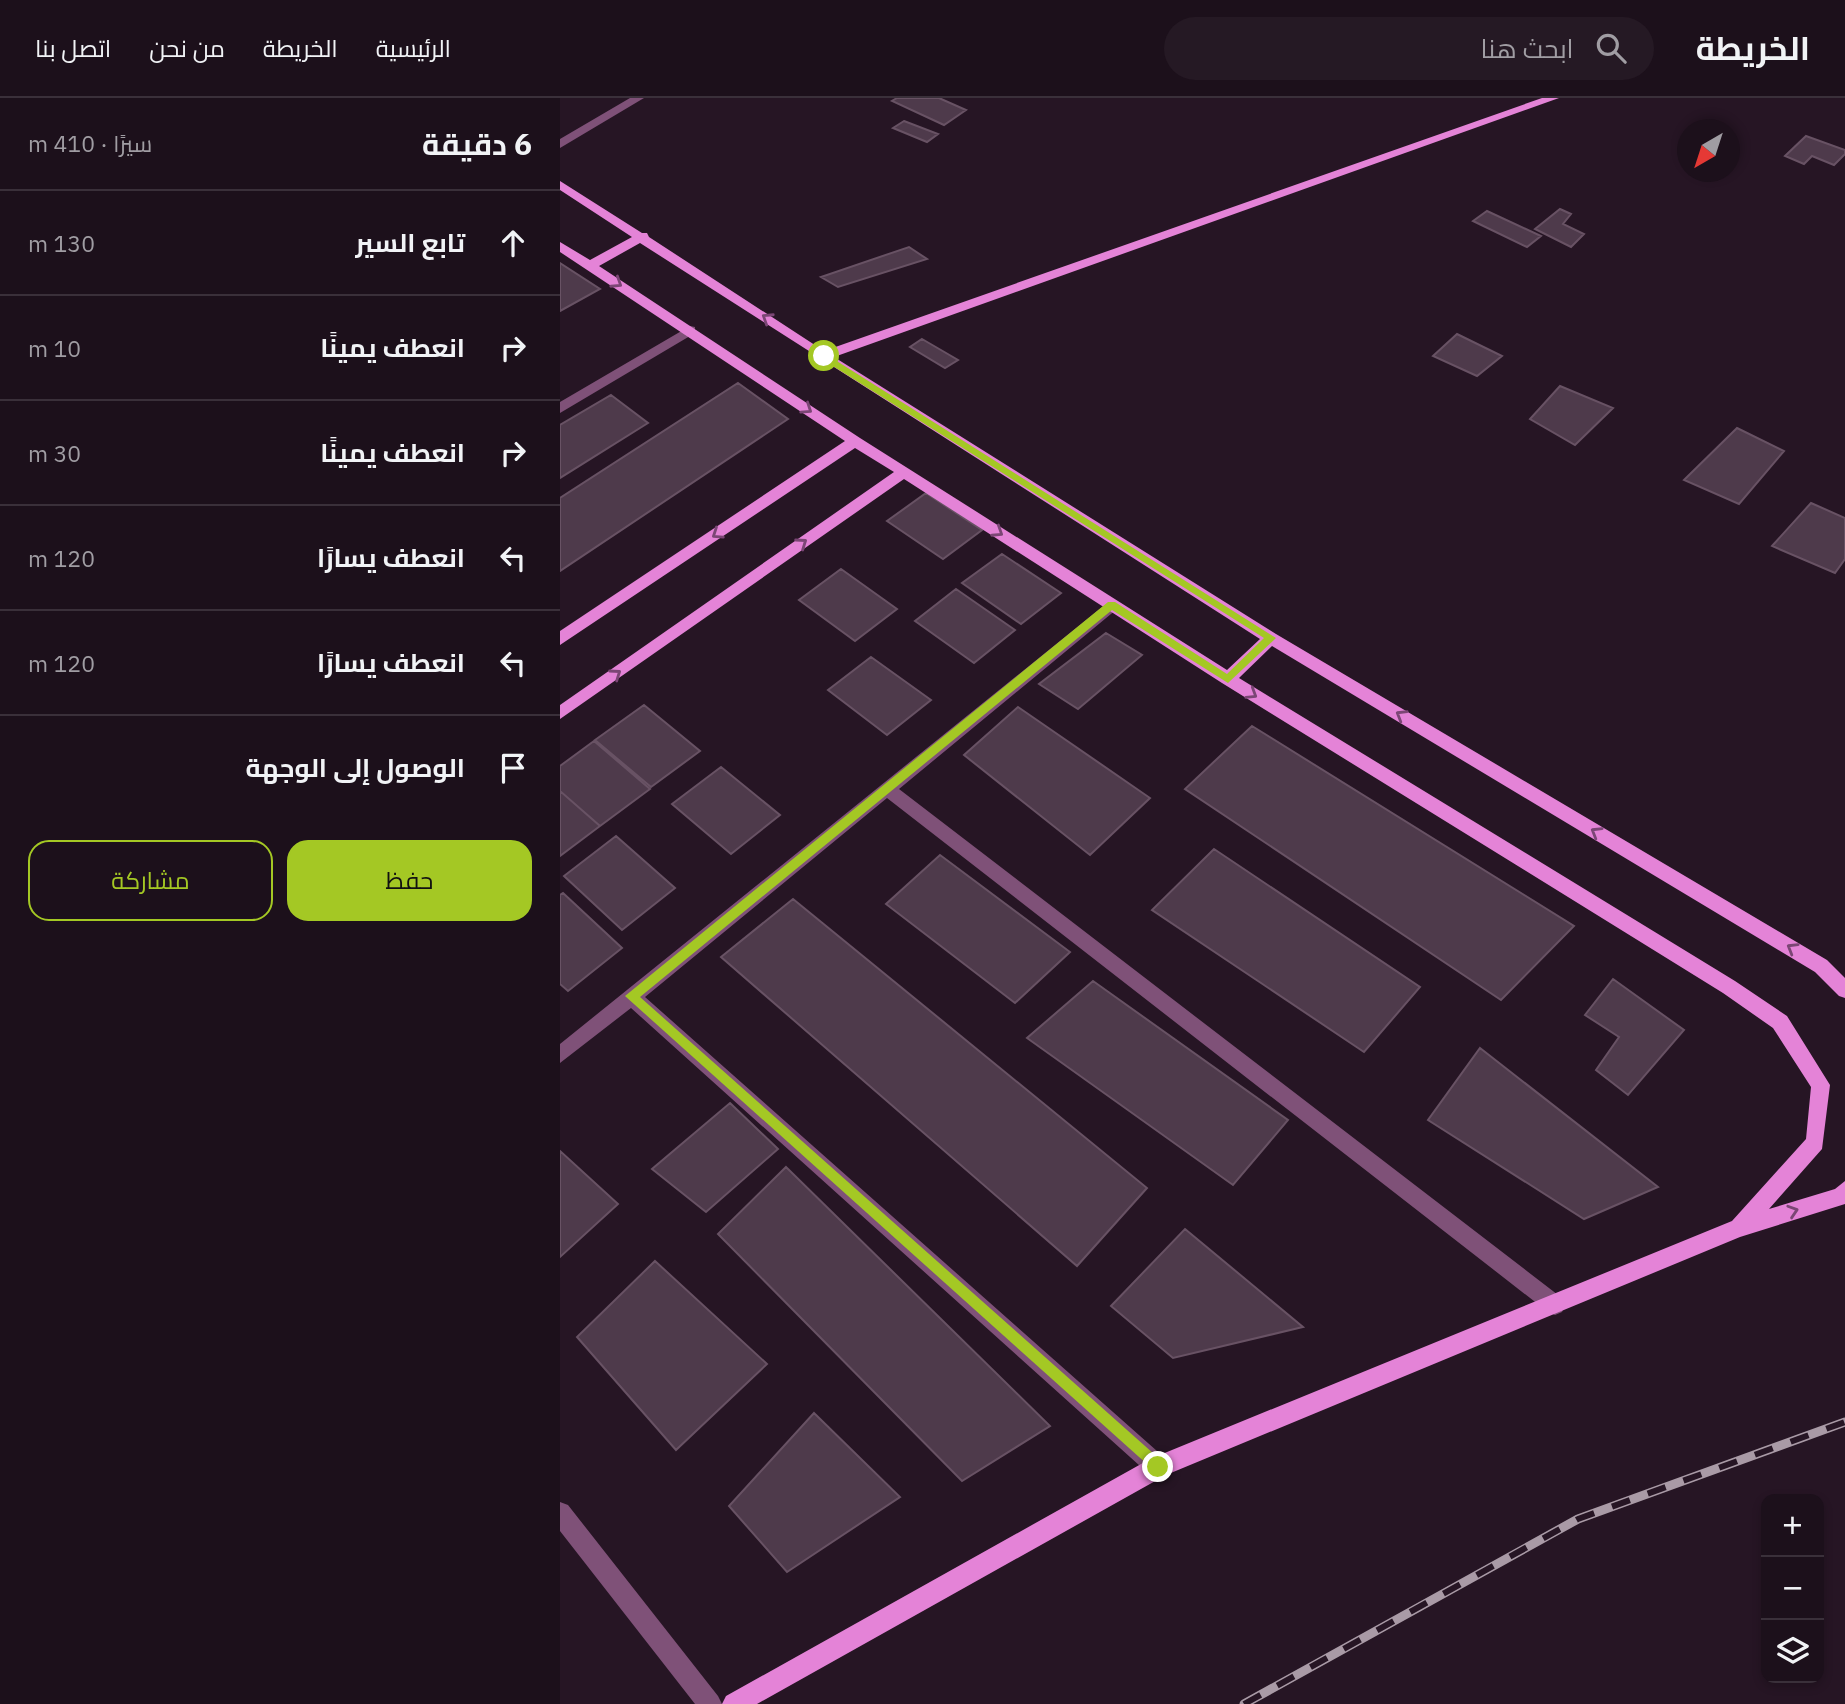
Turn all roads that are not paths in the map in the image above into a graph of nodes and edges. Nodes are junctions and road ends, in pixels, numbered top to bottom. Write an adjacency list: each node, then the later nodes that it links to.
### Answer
1 (638, 98): 3 (street)
2 (1553, 98): 9 (main road)
3 (560, 145)
4 (560, 184): 5 (main road)
5 (643, 236): 7 (main road); 9 (main road, one-way to 5)
6 (562, 249): 7 (main road)
7 (590, 266): 8 (main road, one-way to 8)
8 (690, 330): 10 (street); 11 (main road, one-way to 11)
9 (824, 356): 14 (main road)
10 (560, 408)
11 (855, 441): 12 (main road); 15 (main road, one-way to 15)
12 (904, 472): 13 (main road, one-way to 13); 17 (main road, one-way to 12)
13 (1112, 605): 16 (main road); 18 (street)
14 (1271, 638): 16 (main road); 19 (main road, one-way to 14)
15 (560, 639)
16 (1228, 679): 23 (main road, one-way to 23)
17 (560, 713)
18 (887, 789): 20 (street); 24 (street)
19 (1845, 990)
20 (631, 996): 21 (street); 25 (street)
21 (560, 1055)
22 (1845, 1190): 23 (main road, one-way to 22)
23 (1739, 1228): 24 (main road)
24 (1555, 1305): 25 (main road)
25 (1158, 1467): 28 (main road)
26 (560, 1513): 27 (street)
27 (710, 1704)
28 (734, 1704)

